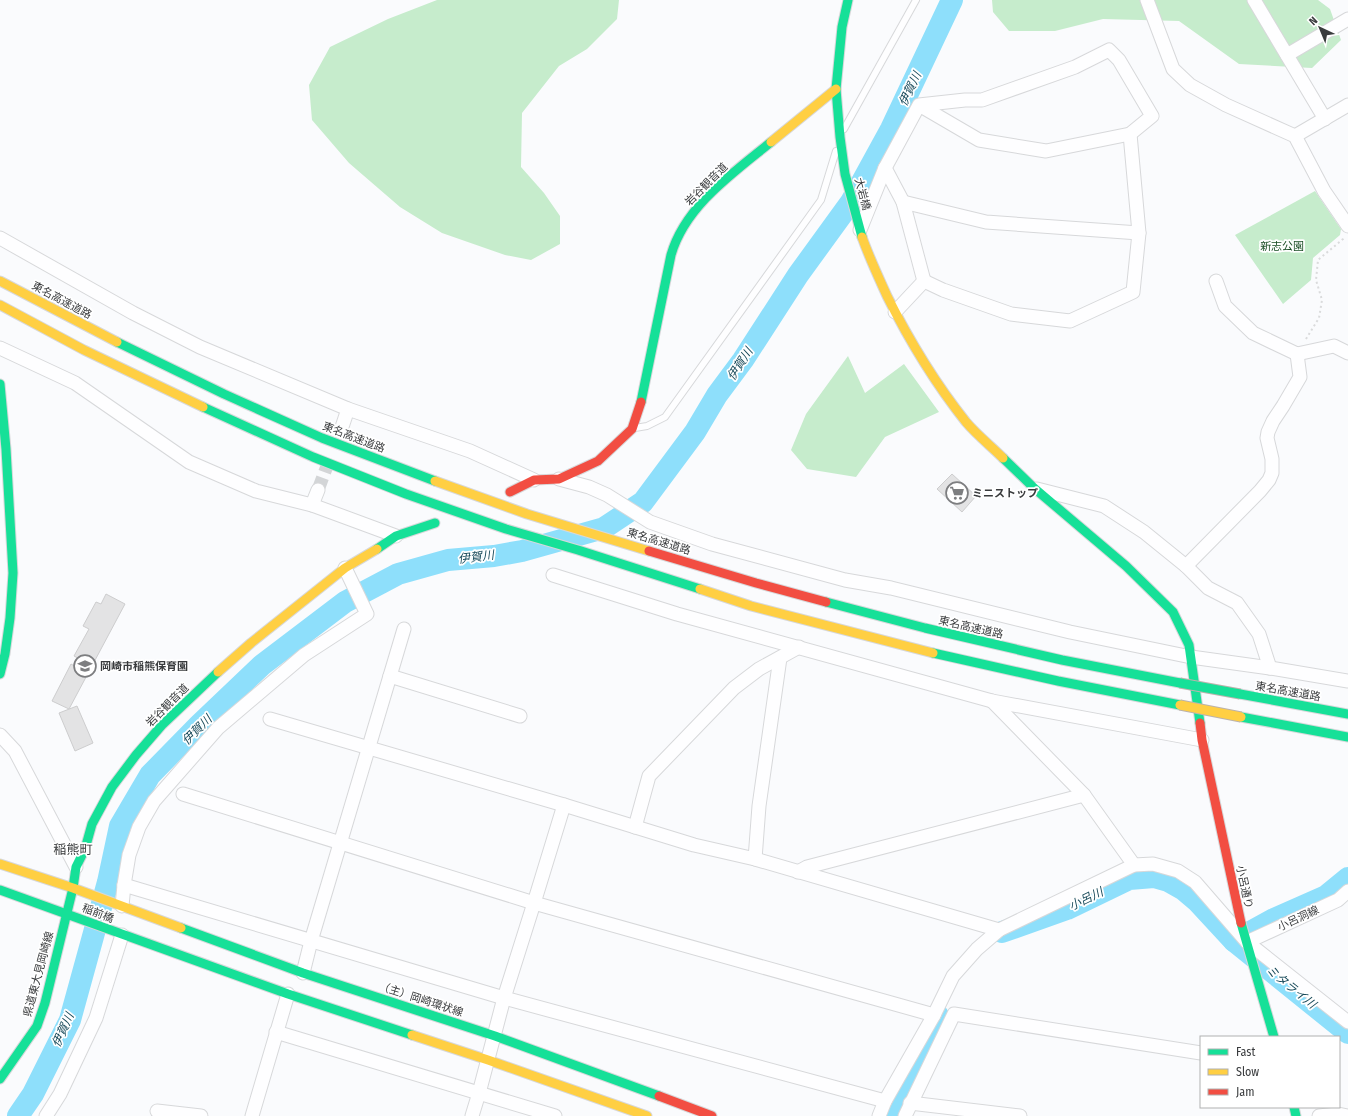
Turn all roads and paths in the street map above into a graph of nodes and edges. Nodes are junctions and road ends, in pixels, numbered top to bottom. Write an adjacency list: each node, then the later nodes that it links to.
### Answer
1 (848, 0): 7 (main road)
2 (916, 0): 13 (lane)
3 (1147, 0): 12 (street)
4 (1254, 0): 6 (street)
5 (1348, 19): 6 (street)
6 (1288, 55): 10 (street)
7 (836, 88): 13 (main road, 大岩橋); 30 (main road, 岩谷観音道)
8 (920, 105): 11 (street); 11 (street); 14 (street)
9 (1348, 105): 10 (street)
10 (1325, 119): 12 (street)
11 (1130, 134): 18 (street)
12 (1295, 136): 17 (street)
13 (840, 137): 16 (main road, 大岩橋); 30 (lane)
14 (885, 168): 15 (street); 16 (street)
15 (903, 202): 18 (street); 21 (street)
16 (858, 225): 24 (main road, 大岩橋)
17 (1348, 226): 27 (path)
18 (1139, 233): 21 (street)
19 (0, 238): 29 (street)
20 (0, 281): 54 (main road, 東名高速道路, bridge)
21 (924, 281): 24 (street)
22 (1216, 281): 27 (street)
23 (0, 305): 58 (main road, bridge)
24 (895, 312): 35 (main road, 大岩橋)
25 (0, 348): 38 (street)
26 (1348, 353): 27 (street)
27 (1297, 354): 42 (street)
28 (0, 384): 32 (main road)
29 (348, 409): 31 (street); 34 (street)
30 (632, 429): 33 (main road, 岩谷観音道)
31 (340, 430)
32 (3, 449): 39 (main road)
33 (559, 479): 34 (main road); 47 (street)
34 (534, 480): 37 (main road)
35 (1034, 488): 42 (street); 47 (main road, 小呂通り)
36 (318, 490): 38 (street)
37 (510, 492)
38 (312, 505): 41 (street)
39 (5, 522): 50 (main road)
40 (435, 523): 41 (main road, 岩谷観音道)
41 (396, 536): 43 (main road, 岩谷観音道)
42 (1186, 566): 49 (street)
43 (345, 568): 69 (main road, 岩谷観音道); 71 (street)
44 (554, 576): 46 (street)
45 (404, 629): 51 (street)
46 (799, 647): 48 (street); 53 (street)
47 (1191, 657): 49 (street); 59 (main road, 小呂通り)
48 (780, 658): 64 (street); 66 (street)
49 (1270, 668): 52 (street)
50 (0, 674)
51 (390, 676): 55 (street); 60 (street)
52 (1348, 681)
53 (992, 701): 59 (street); 62 (street)
54 (1348, 714)
55 (520, 716)
56 (270, 719): 60 (street)
57 (0, 735): 69 (street)
58 (1348, 737)
59 (1202, 740): 81 (main road, 小呂通り)
60 (369, 748): 63 (street); 65 (street)
61 (183, 794): 65 (street)
62 (1084, 795): 68 (street); 70 (street)
63 (564, 805): 64 (street); 75 (street)
64 (635, 827): 66 (street)
65 (340, 843): 75 (street); 80 (street)
66 (756, 858): 70 (street)
67 (0, 864): 72 (main road)
68 (1134, 865): 78 (street); 81 (street)
69 (76, 867): 72 (main road, 岩谷観音道)
70 (798, 872): 78 (street)
71 (124, 885): 76 (street); 80 (street)
72 (73, 888): 76 (main road, 稲前橋); 77 (main road, 県道東大見岡崎線)
73 (0, 890): 77 (main road)
74 (1348, 891): 81 (street, 小呂洞線)
75 (534, 903): 84 (street); 85 (street)
76 (122, 906): 82 (main road, （主）岡崎環状線)
77 (66, 914): 79 (main road, 稲前橋); 92 (main road, 県道東大見岡崎線)
78 (999, 930): 85 (street)
79 (122, 935): 83 (main road); 97 (street)
80 (311, 941): 82 (street); 84 (street)
81 (1247, 942): 86 (street); 89 (main road, 小呂通り)
82 (303, 973): 88 (main road, （主）岡崎環状線)
83 (288, 994): 87 (street); 91 (main road)
84 (504, 998): 88 (street); 94 (street)
85 (934, 1015): 94 (street)
86 (1348, 1022)
87 (276, 1032): 93 (street); 99 (street)
88 (495, 1036): 91 (street); 103 (main road, （主）岡崎環状線)
89 (1270, 1036)
90 (1200, 1053): 95 (street)
91 (488, 1060): 93 (street); 102 (main road)
92 (0, 1079)
93 (480, 1093): 100 (street); 101 (street)
94 (885, 1101): 104 (street)
95 (910, 1103): 105 (street); 106 (street)
96 (157, 1111): 98 (street)
97 (46, 1116)
98 (201, 1116)
99 (252, 1116)
100 (472, 1116)
101 (555, 1116)
102 (647, 1116)
103 (712, 1116)
104 (880, 1116)
105 (905, 1116)
106 (1020, 1116)
107 (1320, 1116): 108 (street)
108 (1348, 1116)

